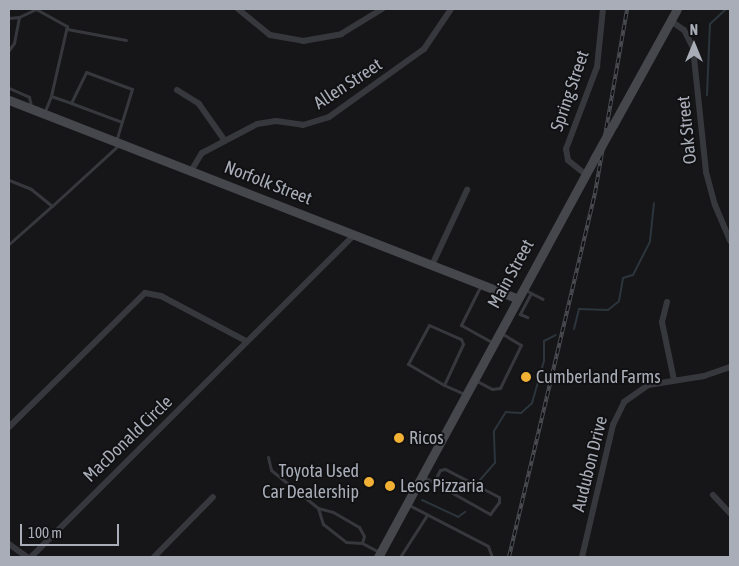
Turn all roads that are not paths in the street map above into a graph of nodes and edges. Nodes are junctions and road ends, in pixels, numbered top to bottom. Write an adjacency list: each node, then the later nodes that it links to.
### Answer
1 (238, 9): 2 (street)
2 (382, 9)
3 (451, 9): 20 (street, Allen Street)
4 (604, 9): 23 (street, Spring Street)
5 (677, 9): 8 (main road, Main Street)
6 (19, 17): 7 (lane); 9 (lane); 11 (lane)
7 (9, 18)
8 (671, 21): 23 (main road, Main Street, bridge); 28 (street, Oak Street)
9 (67, 29): 10 (lane); 14 (lane)
10 (126, 40)
11 (9, 50)
12 (9, 88): 17 (lane)
13 (177, 90): 20 (street)
14 (51, 96): 16 (lane); 18 (lane)
15 (9, 100): 17 (main road, Norfolk Street)
16 (71, 103): 19 (lane); 19 (lane)
17 (31, 109): 18 (main road, Norfolk Street)
18 (44, 114): 21 (main road, Norfolk Street)
19 (122, 122): 21 (lane)
20 (225, 141): 22 (street, Allen Street)
21 (118, 142): 22 (main road, Norfolk Street); 26 (lane)
22 (191, 171): 27 (main road, Norfolk Street)
23 (585, 174): 32 (main road, Main Street)
24 (9, 180): 26 (lane)
25 (467, 190): 30 (street)
26 (52, 206): 29 (lane)
27 (355, 234): 30 (main road, Norfolk Street); 39 (street, MacDonald Circle)
28 (730, 241)
29 (9, 244)
30 (433, 263): 31 (main road, Norfolk Street)
31 (483, 283): 34 (main road, Norfolk Street); 40 (lane)
32 (522, 287): 33 (lane); 34 (main road, Main Street)
33 (531, 293): 35 (lane); 37 (lane)
34 (516, 298): 38 (main road, Main Street)
35 (543, 299)
36 (667, 302): 43 (street)
37 (527, 318)
38 (498, 331): 40 (main road, Main Street); 42 (lane)
39 (246, 341): 46 (street); 60 (street, MacDonald Circle)
40 (492, 342): 42 (main road, Main Street)
41 (730, 367): 43 (street, Audubon Drive)
42 (473, 379): 45 (main road, Main Street)
43 (674, 380): 64 (street, Audubon Drive)
44 (444, 385): 44 (lane); 45 (lane)
45 (464, 394): 48 (main road, Main Street)
46 (9, 427)
47 (268, 457): 53 (lane)
48 (421, 476): 49 (lane); 52 (main road, Main Street)
49 (434, 482): 49 (lane)
50 (713, 495): 54 (street)
51 (213, 497): 61 (street)
52 (406, 503): 55 (lane); 58 (main road, Main Street)
53 (318, 508): 56 (lane); 56 (lane)
54 (730, 513)
55 (427, 514): 62 (lane); 63 (lane)
56 (362, 543): 58 (lane)
57 (9, 544): 59 (street)
58 (379, 555)
59 (26, 557)
60 (31, 557)
61 (154, 557)
62 (400, 557)
63 (492, 557)
64 (582, 557)

